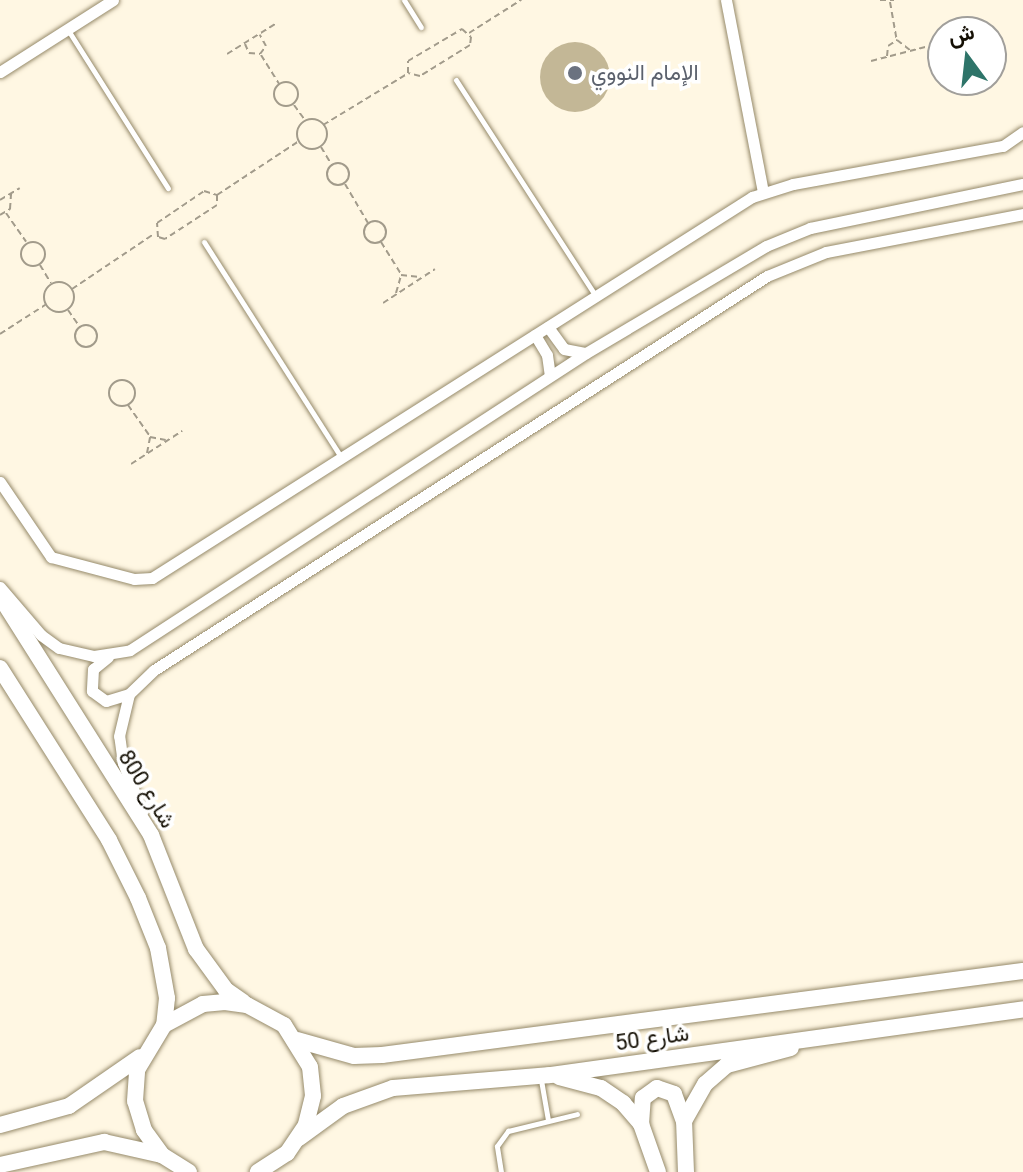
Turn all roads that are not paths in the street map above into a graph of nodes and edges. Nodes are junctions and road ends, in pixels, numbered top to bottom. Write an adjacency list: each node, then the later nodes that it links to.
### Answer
1 (113, 0): 5 (street)
2 (404, 0): 4 (lane)
3 (726, 0): 11 (street)
4 (421, 27)
5 (67, 30): 6 (street); 10 (lane)
6 (0, 72)
7 (456, 80): 14 (lane)
8 (1023, 132): 11 (street)
9 (1023, 184): 17 (street)
10 (168, 188)
11 (763, 192): 14 (street)
12 (1023, 214): 25 (street)
13 (204, 242): 19 (lane)
14 (596, 296): 15 (street)
15 (548, 327): 16 (street); 17 (street)
16 (535, 335): 18 (street); 19 (street)
17 (586, 353): 18 (street)
18 (550, 376): 23 (street)
19 (342, 458): 20 (street)
20 (0, 482)
21 (0, 587): 23 (street)
22 (0, 596): 26 (main road, شارع 800)
23 (112, 654): 25 (street)
24 (0, 668): 30 (main road)
25 (129, 694): 26 (street)
26 (151, 835): 28 (main road, شارع 800)
27 (1023, 971): 32 (main road, شارع 50)
28 (247, 1005): 30 (main road); 32 (main road, شارع 800)
29 (1023, 1009): 31 (main road, شارع 50)
30 (164, 1025): 33 (main road)
31 (837, 1033): 34 (main road, شارع 50); 37 (main road)
32 (297, 1040): 40 (main road)
33 (142, 1056): 39 (main road); 41 (main road)
34 (545, 1075): 36 (lane); 38 (main road); 40 (main road, شارع 50)
35 (577, 1114): 36 (lane)
36 (548, 1120): 45 (lane)
37 (684, 1121): 38 (main road); 47 (main road)
38 (641, 1124): 46 (main road)
39 (0, 1125)
40 (299, 1138): 44 (main road, شارع 50)
41 (162, 1155): 42 (main road); 43 (main road)
42 (0, 1165)
43 (189, 1172)
44 (258, 1172)
45 (501, 1172)
46 (658, 1172)
47 (686, 1172)

